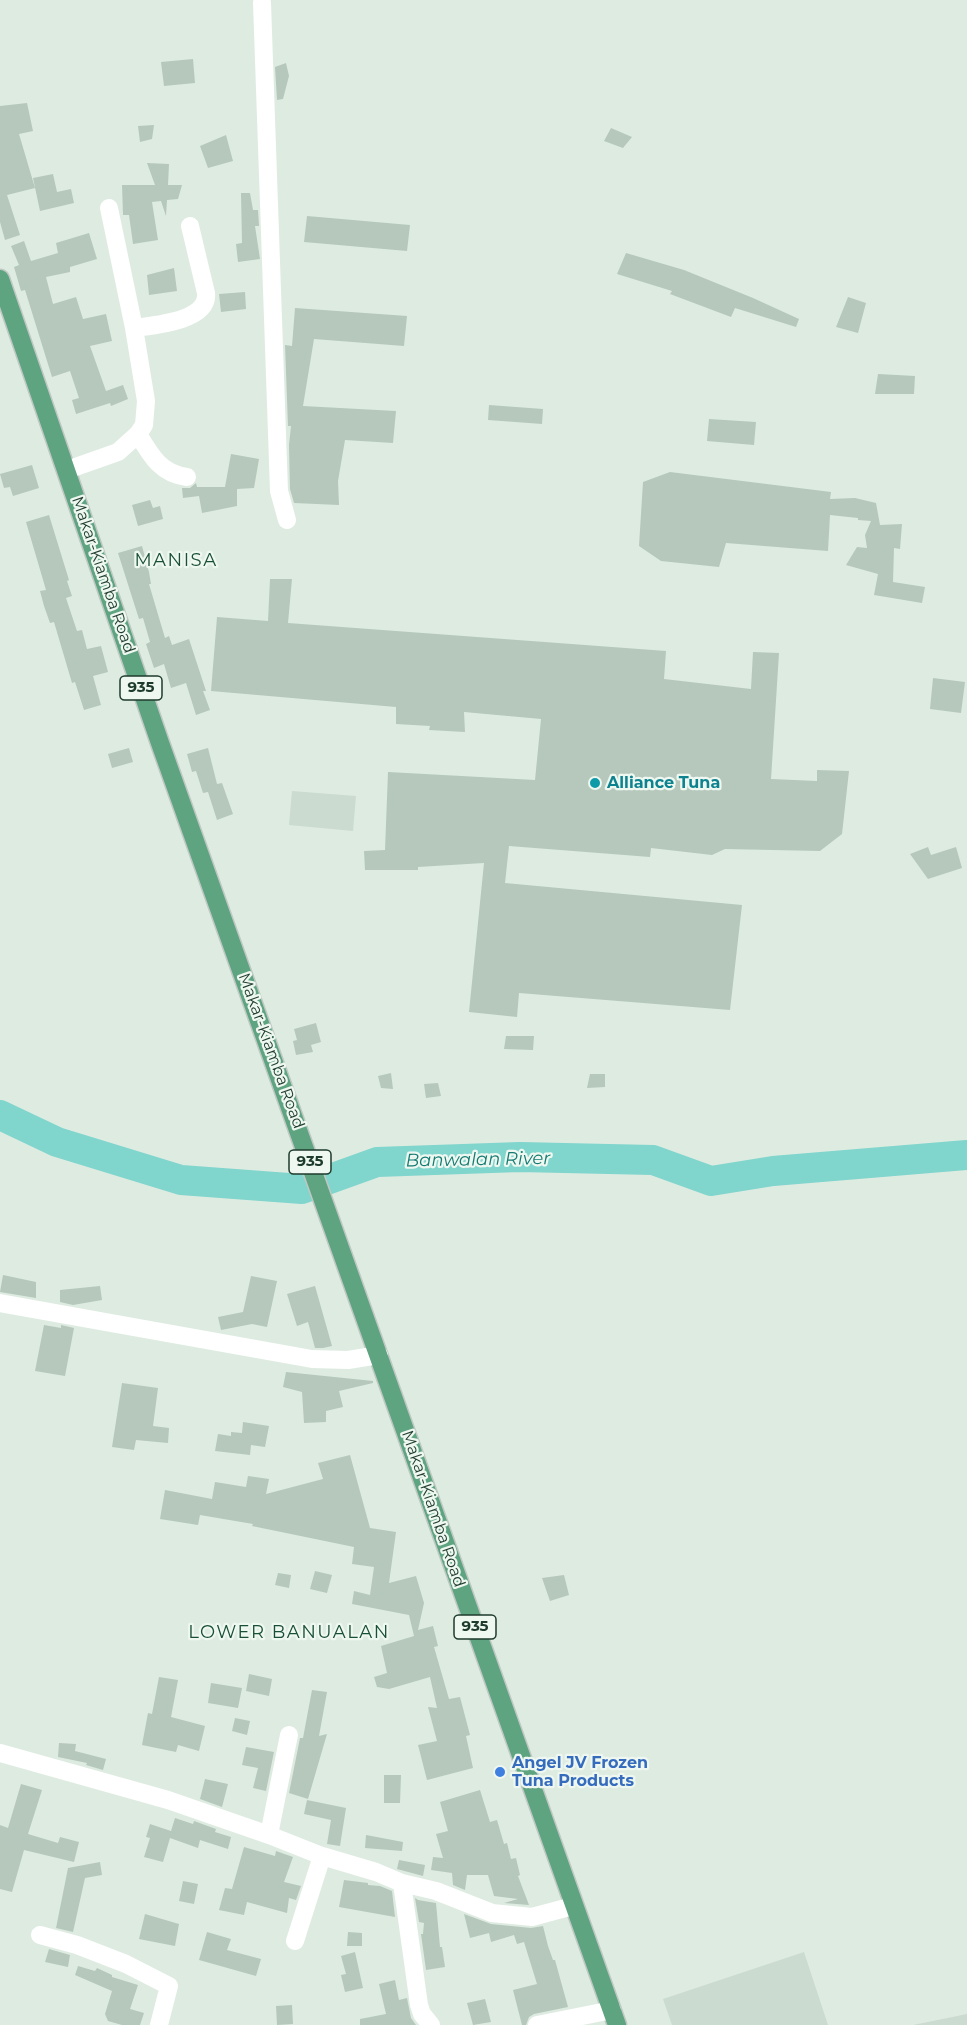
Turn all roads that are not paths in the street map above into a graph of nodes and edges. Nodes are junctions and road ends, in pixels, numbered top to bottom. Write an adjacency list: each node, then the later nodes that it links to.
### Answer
1 (262, 3): 9 (street)
2 (109, 208): 5 (street)
3 (190, 226): 5 (street)
4 (0, 279): 7 (main road, Makar-Kiamba Road / 935)
5 (134, 328): 6 (street)
6 (138, 434): 7 (street); 8 (street)
7 (67, 470): 11 (main road, Makar-Kiamba Road / 935)
8 (187, 477)
9 (287, 520)
10 (0, 1303): 11 (street)
11 (379, 1355): 17 (main road, Makar-Kiamba Road / 935)
12 (289, 1735): 14 (street)
13 (0, 1753): 14 (street)
14 (269, 1835): 15 (street)
15 (322, 1856): 16 (street); 19 (street)
16 (402, 1883): 17 (street); 22 (street)
17 (573, 1906): 20 (main road, Makar-Kiamba Road / 935)
18 (40, 1935): 21 (street)
19 (295, 1941)
20 (614, 2018): 23 (street)
21 (159, 2025)
22 (431, 2025)
23 (537, 2025)

